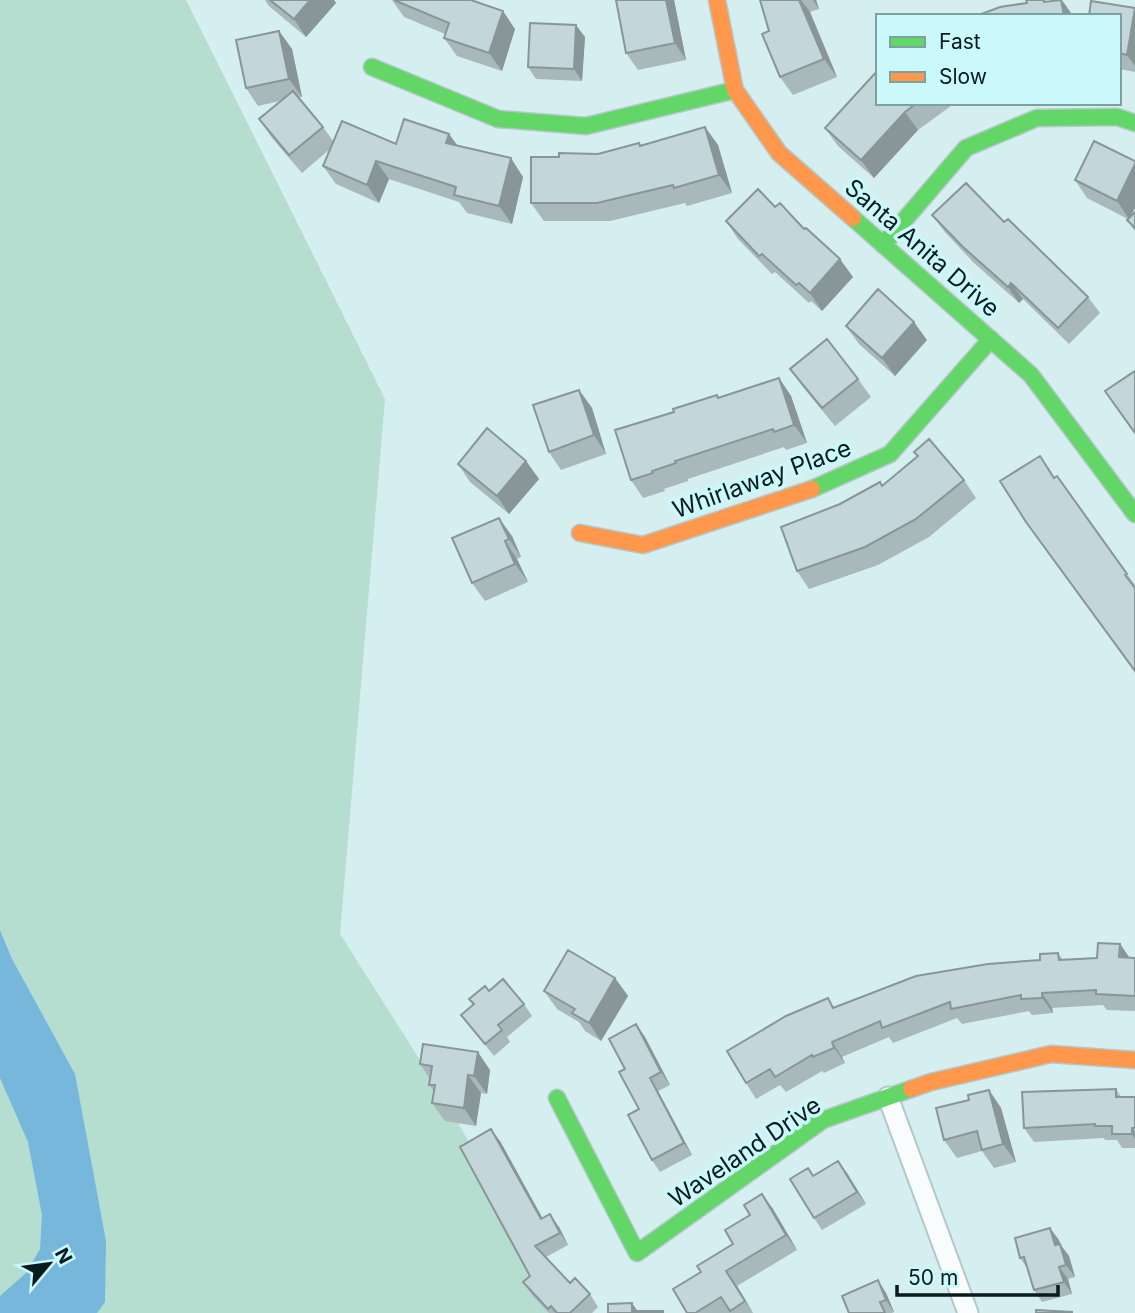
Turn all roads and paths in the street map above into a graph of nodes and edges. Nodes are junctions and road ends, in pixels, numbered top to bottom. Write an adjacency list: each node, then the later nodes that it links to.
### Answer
1 (717, 0): 3 (street, Santa Anita Drive)
2 (372, 68): 3 (street)
3 (735, 90): 5 (street, Santa Anita Drive)
4 (1135, 122): 5 (street)
5 (883, 245): 6 (street, Santa Anita Drive)
6 (991, 339): 7 (street, Santa Anita Drive); 8 (street, Whirlaway Place)
7 (1135, 514)
8 (580, 533)
9 (1135, 1060): 10 (street, Waveland Drive)
10 (888, 1097): 11 (street, Waveland Drive); 12 (street)
11 (557, 1098)
12 (968, 1313)

